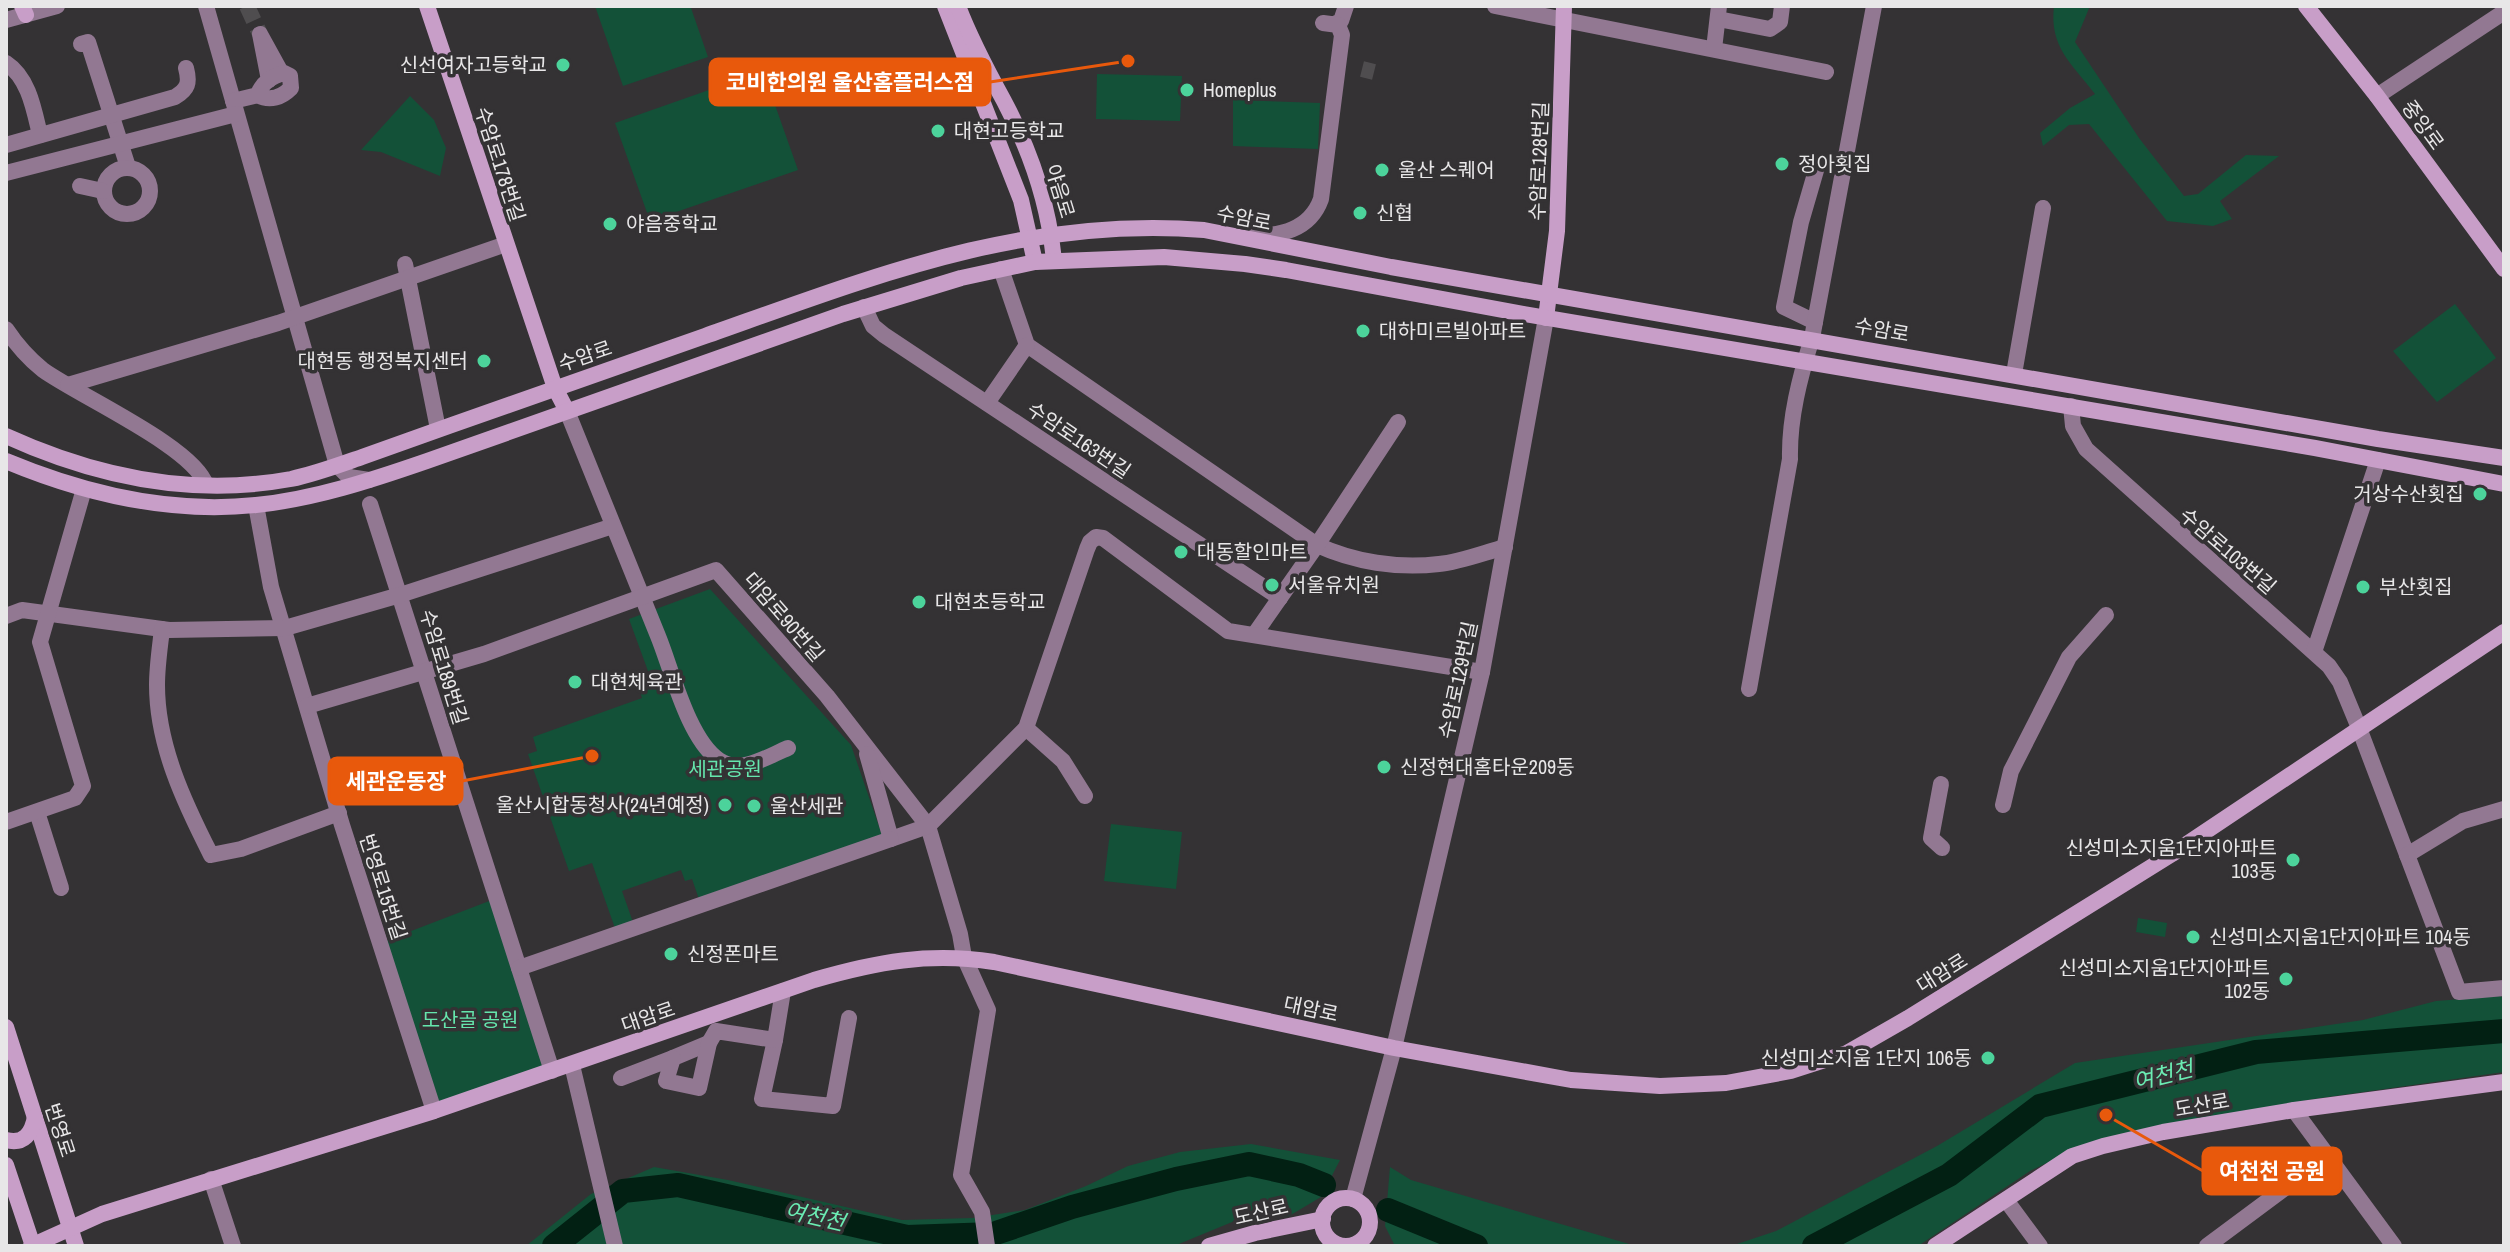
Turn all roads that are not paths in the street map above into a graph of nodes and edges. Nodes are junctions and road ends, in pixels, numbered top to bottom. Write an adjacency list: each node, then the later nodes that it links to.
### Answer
1 (57, 6): 11 (street)
2 (206, 6): 23 (street)
3 (427, 6): 37 (main road, 수암로178번길)
4 (945, 6): 36 (main road, 야음로)
5 (958, 6): 34 (main road, 야음로)
6 (1346, 6): 35 (street)
7 (1495, 6): 12 (street)
8 (1782, 6): 14 (street)
9 (1874, 6): 48 (street)
10 (2306, 6): 22 (main road, 중앙로)
11 (29, 10): 15 (street)
12 (1563, 12): 17 (street); 43 (main road, 수암로128번길)
13 (2504, 12): 22 (street)
14 (1718, 13): 17 (street)
15 (6, 20)
16 (81, 44): 24 (street)
17 (1714, 49): 20 (street)
18 (6, 63): 25 (street)
19 (186, 68): 24 (street)
20 (1826, 72)
21 (258, 95): 21 (street); 23 (street)
22 (2377, 96): 41 (main road, 중앙로)
23 (234, 108): 26 (street); 45 (street)
24 (110, 115): 25 (street); 26 (street)
25 (40, 135): 27 (street)
26 (119, 143): 28 (street); 30 (street)
27 (6, 145)
28 (128, 167): 32 (street); 32 (street)
29 (1817, 167): 48 (street)
30 (6, 173)
31 (80, 186): 32 (street)
32 (103, 191)
33 (2043, 208): 51 (street)
34 (1052, 233): 35 (main road, 수암로); 36 (main road, 수암로); 38 (main road, 야음로)
35 (1236, 236): 43 (main road, 수암로)
36 (1030, 237): 39 (main road, 야음로); 53 (main road, 수암로)
37 (506, 244): 42 (street, 수암로178번길); 53 (main road, 수암로178번길)
38 (1054, 261): 39 (main road); 46 (main road)
39 (1035, 262): 40 (main road)
40 (1001, 269): 44 (main road); 49 (street)
41 (2504, 269)
42 (407, 272): 45 (street, 수암로178번길); 58 (street)
43 (1551, 294): 46 (main road, 수암로128번길); 48 (main road, 수암로)
44 (864, 307): 54 (street, 수암로163번길); 56 (main road)
45 (296, 317): 52 (street, 수암로178번길); 63 (street)
46 (1546, 318): 50 (main road); 72 (street, 수암로129번길)
47 (6, 329): 52 (street)
48 (1814, 330): 50 (street); 51 (main road, 수암로)
49 (1027, 345): 54 (street); 71 (street)
50 (1805, 361): 55 (main road); 86 (street)
51 (2014, 374): 60 (main road, 수암로)
52 (68, 385): 66 (street)
53 (555, 388): 56 (main road, 수암로178번길); 58 (main road, 수암로)
54 (987, 403): 75 (street, 수암로163번길)
55 (2071, 406): 61 (main road); 83 (street, 수암로103번길)
56 (567, 411): 64 (main road); 70 (street)
57 (1398, 422): 71 (street)
58 (438, 429): 63 (main road, 수암로)
59 (6, 436): 66 (main road, 수암로)
60 (2504, 458)
61 (2378, 460): 65 (main road); 83 (street)
62 (6, 461): 67 (main road)
63 (337, 465): 64 (street); 66 (main road, 수암로)
64 (369, 480): 69 (main road)
65 (2504, 484)
66 (206, 485)
67 (84, 489): 69 (main road); 76 (street)
68 (370, 504): 73 (street, 수암로189번길)
69 (256, 505): 79 (street, 번영로15번길)
70 (613, 526): 73 (street); 74 (street)
71 (1317, 545): 72 (street); 75 (street)
72 (1505, 547): 85 (street, 수암로129번길)
73 (400, 595): 79 (street); 84 (street, 수암로189번길)
74 (642, 598): 84 (street, 대암로90번길); 90 (street, 대암로90번길); 91 (street)
75 (1280, 598): 82 (street)
76 (48, 615): 78 (street); 80 (street); 96 (street)
77 (2106, 615): 94 (street)
78 (6, 616)
79 (285, 628): 80 (street); 87 (street, 번영로15번길)
80 (162, 629): 97 (street)
81 (2504, 632): 89 (main road, 대암로)
82 (1254, 635): 85 (street); 88 (street)
83 (2314, 652): 89 (street, 수암로103번길)
84 (424, 672): 87 (street, 대암로90번길); 105 (street, 수암로189번길)
85 (1482, 672): 112 (street, 수암로129번길)
86 (1749, 689)
87 (307, 706): 97 (street, 번영로15번길)
88 (1026, 728): 93 (street); 99 (street)
89 (2359, 728): 102 (street, 수암로103번길); 112 (main road, 대암로)
90 (865, 747): 99 (street, 대암로90번길); 100 (street)
91 (788, 748)
92 (1941, 784): 101 (street)
93 (1085, 796)
94 (2003, 805)
95 (2504, 809): 102 (street)
96 (37, 812): 98 (street); 103 (street)
97 (339, 813): 119 (street, 번영로15번길)
98 (6, 822)
99 (928, 826): 100 (street); 104 (street, 대암로90번길)
100 (891, 839): 105 (street)
101 (1942, 848)
102 (2407, 855): 106 (street, 수암로103번길)
103 (61, 888)
104 (964, 957): 107 (main road, 대암로); 112 (main road, 대암로); 134 (street, 대암로90번길)
105 (519, 968): 115 (street, 수암로189번길)
106 (2504, 988)
107 (783, 991): 110 (street); 114 (main road, 대암로)
108 (849, 1018): 110 (street)
109 (6, 1027): 120 (main road, 번영로)
110 (775, 1040): 111 (street)
111 (709, 1043): 113 (street); 113 (street)
112 (1394, 1048): 125 (street, 수암로129번길)
113 (673, 1058): 116 (street)
114 (572, 1065): 115 (main road, 대암로); 129 (street)
115 (552, 1071): 119 (main road, 대암로)
116 (621, 1078)
117 (2504, 1082): 118 (main road, 도산로)
118 (2294, 1110): 122 (street); 126 (main road, 도산로)
119 (434, 1111): 124 (main road, 대암로)
120 (35, 1117): 121 (main road); 128 (main road, 번영로)
121 (6, 1140)
122 (2328, 1156): 138 (street); 139 (street)
123 (6, 1165): 131 (main road)
124 (211, 1179): 128 (main road, 대암로); 133 (street)
125 (1353, 1199): 127 (main road); 130 (main road)
126 (2006, 1200): 136 (main road, 도산로); 137 (street)
127 (1323, 1219): 130 (main road); 135 (main road, 도산로)
128 (70, 1227): 131 (main road, 대암로); 132 (main road, 번영로)
129 (613, 1240)
130 (1361, 1244)
131 (32, 1246)
132 (76, 1246)
133 (233, 1246)
134 (987, 1246)
135 (1209, 1246)
136 (1935, 1246)
137 (2040, 1246)
138 (2207, 1246)
139 (2394, 1246)

